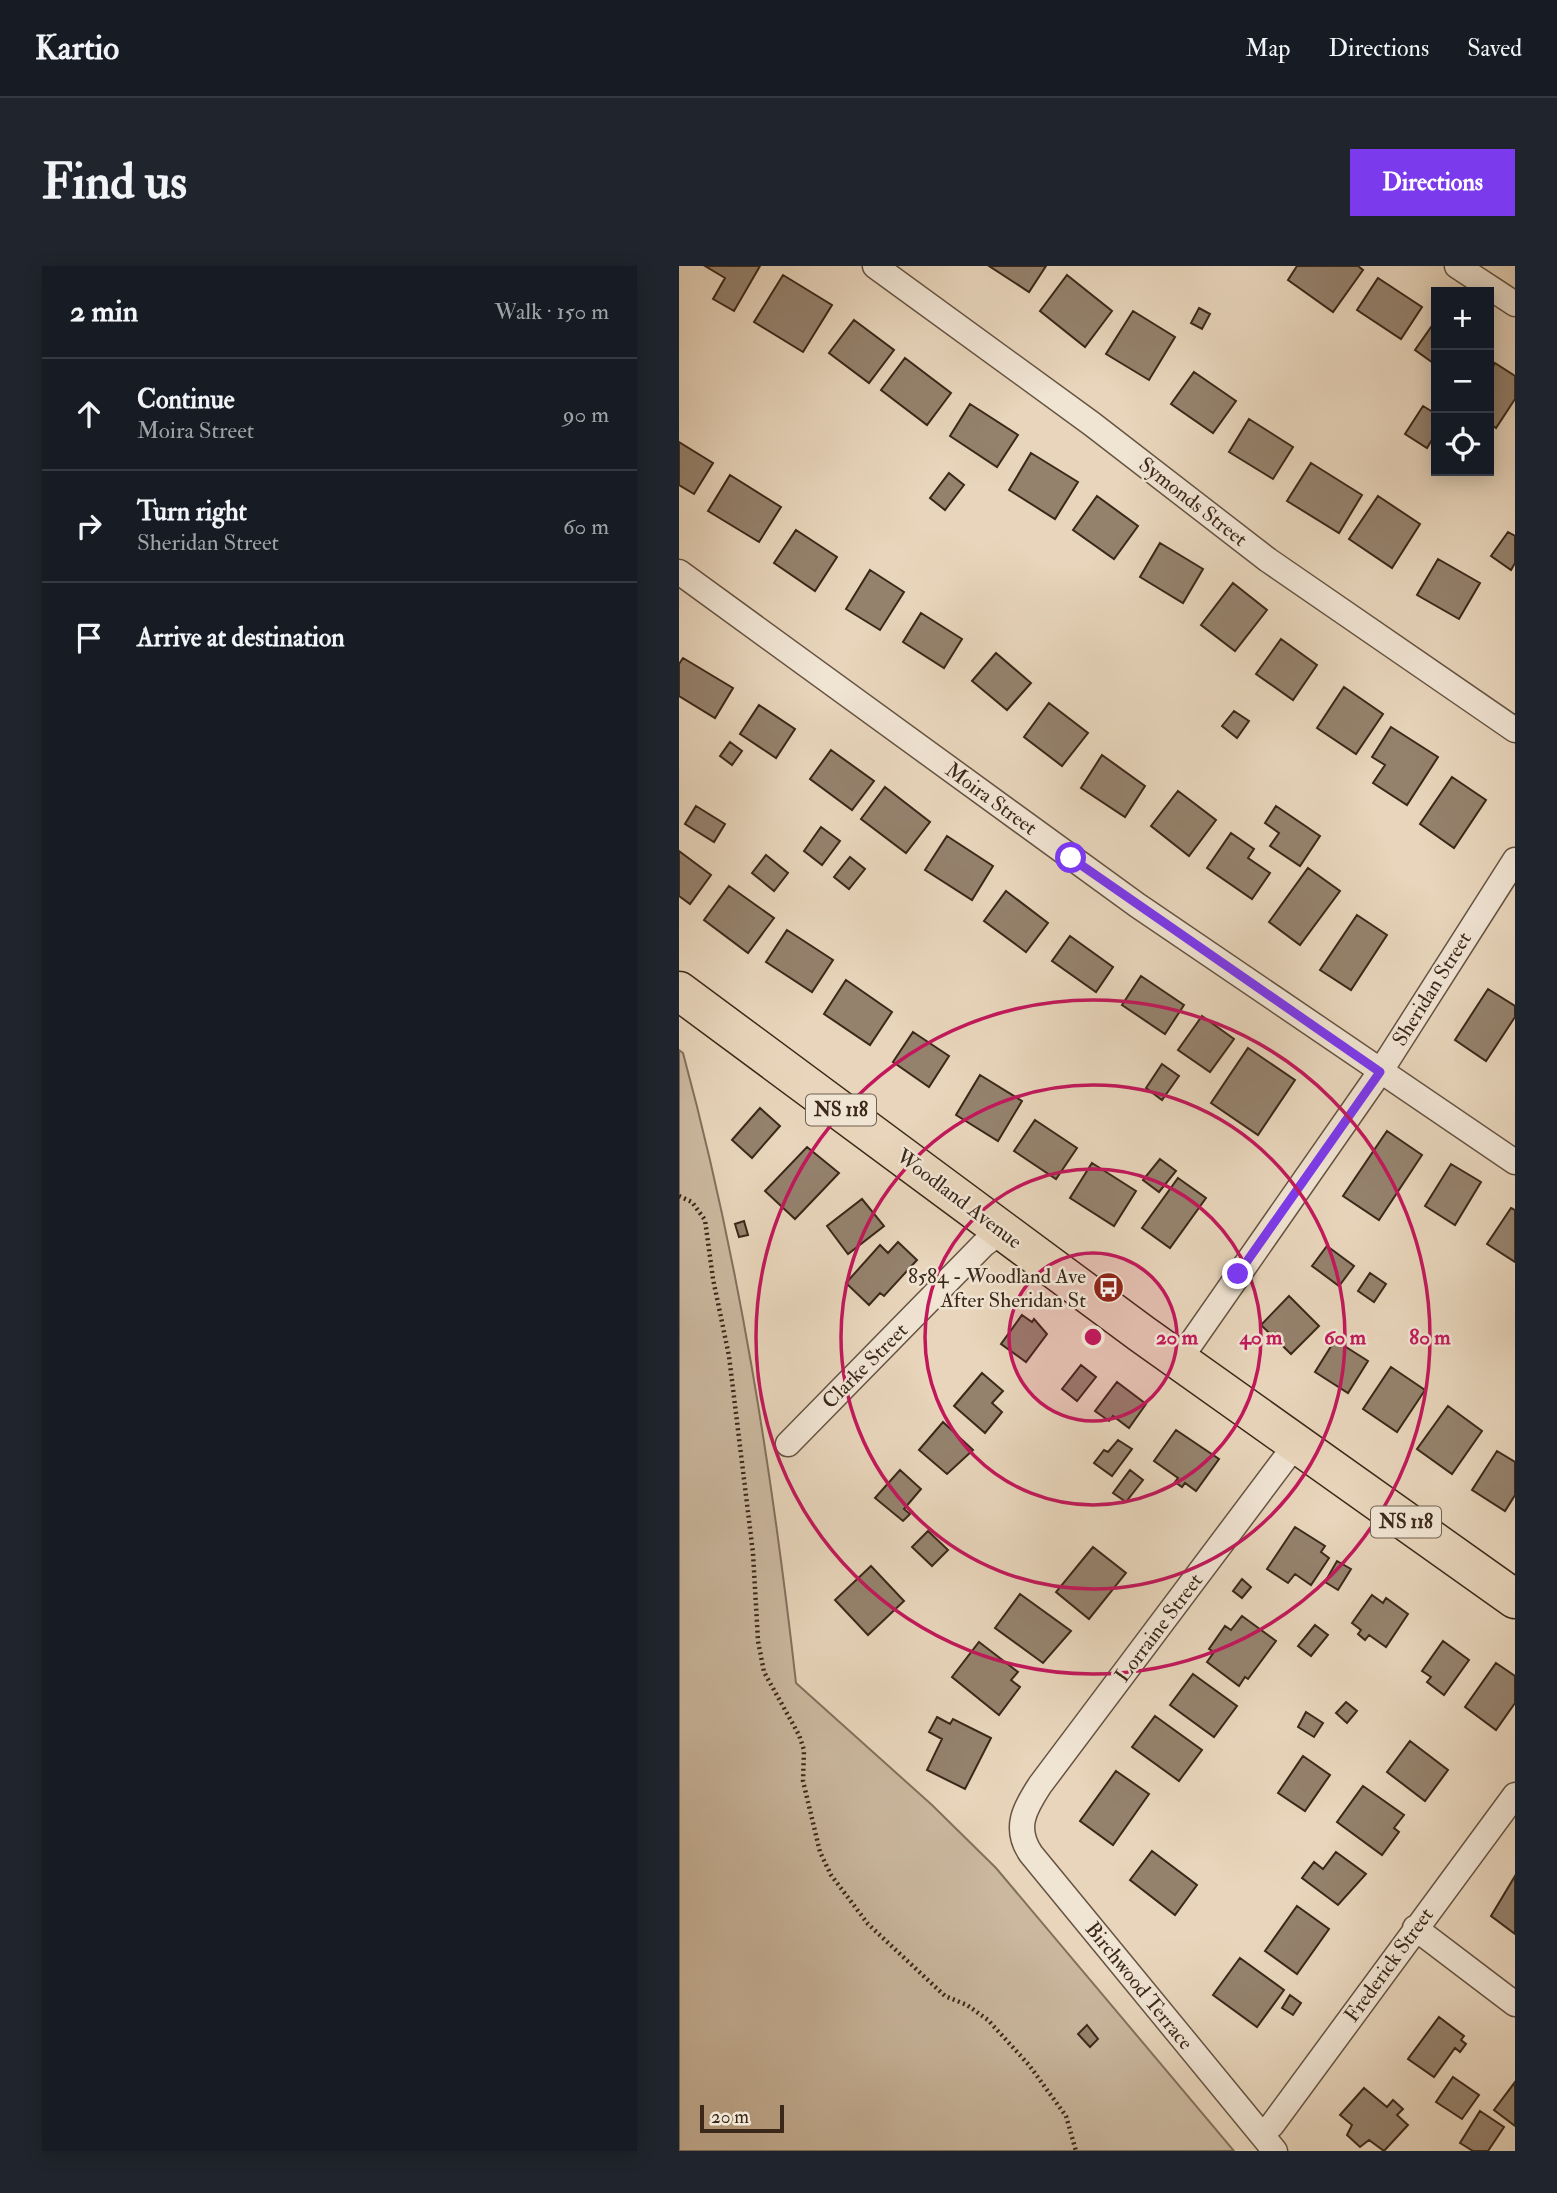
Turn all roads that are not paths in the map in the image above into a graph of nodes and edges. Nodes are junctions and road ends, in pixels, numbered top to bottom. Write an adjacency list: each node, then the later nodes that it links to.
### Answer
1 (875, 266): 5 (street, Symonds Street)
2 (1457, 266): 3 (street)
3 (1515, 304)
4 (679, 572): 8 (street, Moira Street)
5 (1515, 730)
6 (1515, 860): 8 (street, Sheridan Street)
7 (679, 991): 10 (main road, Woodland Avenue / NS 118)
8 (1380, 1072): 9 (street, Moira Street); 11 (street, Sheridan Street)
9 (1515, 1162)
10 (1002, 1231): 11 (main road, Woodland Avenue / NS 118); 12 (street, Clarke Street)
11 (1180, 1359): 13 (main road, Woodland Avenue / NS 118)
12 (788, 1444)
13 (1296, 1444): 14 (main road, Woodland Avenue / NS 118); 16 (street, Lorraine Street)
14 (1515, 1599)
15 (1515, 1795): 17 (street, Frederick Street)
16 (1023, 1814): 19 (street, Birchwood Terrace)
17 (1415, 1928): 18 (street); 19 (street, Frederick Street)
18 (1515, 2004)
19 (1268, 2142)

